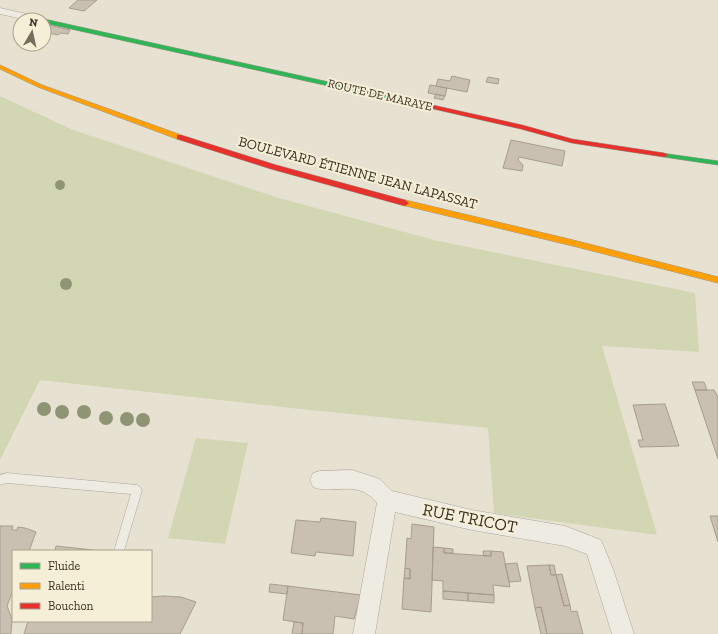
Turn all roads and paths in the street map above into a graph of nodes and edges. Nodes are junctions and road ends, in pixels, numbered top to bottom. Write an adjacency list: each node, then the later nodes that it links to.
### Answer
1 (0, 11): 2 (street)
2 (12, 14)
3 (52, 23): 5 (street, ROUTE DE MARAYE)
4 (0, 67): 6 (street, BOULEVARD ÉTIENNE JEAN LAPASSAT)
5 (718, 163)
6 (718, 280)
7 (0, 480): 10 (lane)
8 (320, 480): 9 (street)
9 (387, 500): 11 (street); 12 (street, RUE TRICOT)
10 (119, 550)
11 (364, 634)
12 (623, 634)

